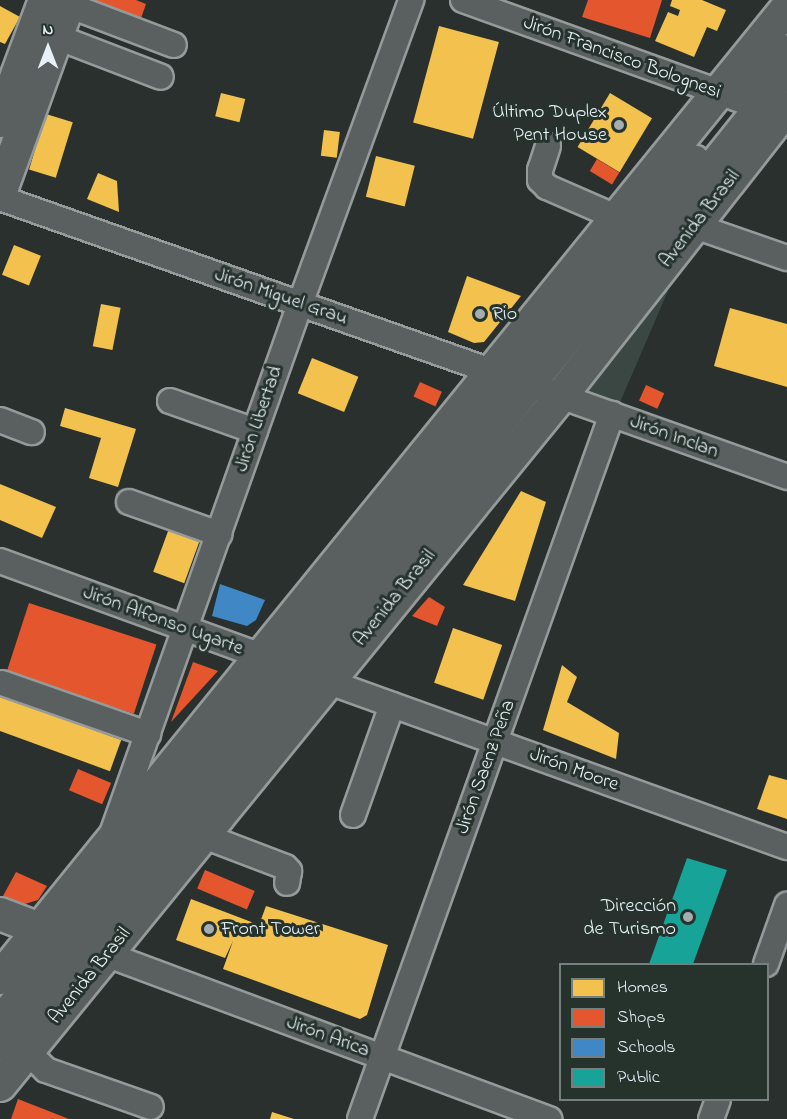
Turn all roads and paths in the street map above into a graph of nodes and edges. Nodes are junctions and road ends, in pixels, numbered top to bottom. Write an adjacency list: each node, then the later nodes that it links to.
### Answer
1 (411, 0): 18 (street, Jirón Libertad)
2 (463, 0): 9 (street, Jirón Francisco Bolognesi)
3 (61, 2): 5 (main road); 6 (street); 10 (main road)
4 (787, 8): 9 (main road, Avenida Brasil)
5 (57, 37): 8 (street); 13 (main road)
6 (174, 45)
7 (787, 47): 9 (street, Avenida Brasil)
8 (161, 77)
9 (769, 98): 12 (street, Avenida Brasil); 15 (main road, Avenida Brasil); 16 (main road, Avenida Brasil); 19 (street, Avenida Brasil)
10 (0, 121)
11 (548, 146): 15 (street)
12 (696, 158): 15 (street); 19 (street, Avenida Brasil)
13 (0, 193)
14 (0, 198): 18 (street, Jirón Miguel Grau)
15 (623, 208): 19 (main road, Avenida Brasil)
16 (695, 226): 17 (street); 19 (main road, Avenida Brasil)
17 (787, 258)
18 (300, 304): 19 (street, Jirón Miguel Grau); 23 (street, Jirón Libertad)
19 (526, 384): 21 (street, Jirón Inclan); 30 (main road, Avenida Brasil); 30 (main road, Avenida Brasil)
20 (170, 401): 23 (street)
21 (612, 414): 25 (street, Jirón Inclan); 34 (street, Jirón Saenz Peña)
22 (0, 420): 24 (street)
23 (255, 431): 27 (street, Jirón Libertad)
24 (32, 432)
25 (787, 477)
26 (129, 502): 27 (street)
27 (219, 534): 29 (street, Jirón Libertad)
28 (0, 561): 29 (street, Jirón Alfonso Ugarte)
29 (186, 629): 30 (street, Jirón Alfonso Ugarte); 33 (street, Jirón Libertad)
30 (294, 669): 32 (street, Jirón Moore); 36 (main road, Avenida Brasil); 37 (main road, Avenida Brasil); 42 (street, Avenida Brasil)
31 (2, 683): 33 (street)
32 (392, 705): 34 (street, Jirón Moore); 35 (street)
33 (148, 734): 37 (street, Jirón Libertad)
34 (495, 742): 38 (street, Jirón Moore); 47 (street, Jirón Saenz Peña)
35 (353, 815)
36 (204, 836): 39 (street); 42 (main road, Avenida Brasil)
37 (110, 840): 42 (main road, Avenida Brasil)
38 (787, 847)
39 (287, 883)
40 (787, 905): 43 (street)
41 (0, 914): 42 (main road)
42 (74, 942): 44 (main road, Avenida Brasil); 45 (street, Avenida Brasil); 46 (main road, Avenida Brasil); 47 (street, Jirón Arica)
43 (766, 963)
44 (0, 978)
45 (0, 1017)
46 (14, 1050): 48 (main road, Avenida Brasil); 50 (street)
47 (382, 1057): 51 (street, Jirón Saenz Peña); 52 (street, Jirón Arica)
48 (0, 1085)
49 (718, 1101): 53 (street)
50 (151, 1107)
51 (360, 1119)
52 (549, 1119)
53 (711, 1119)

